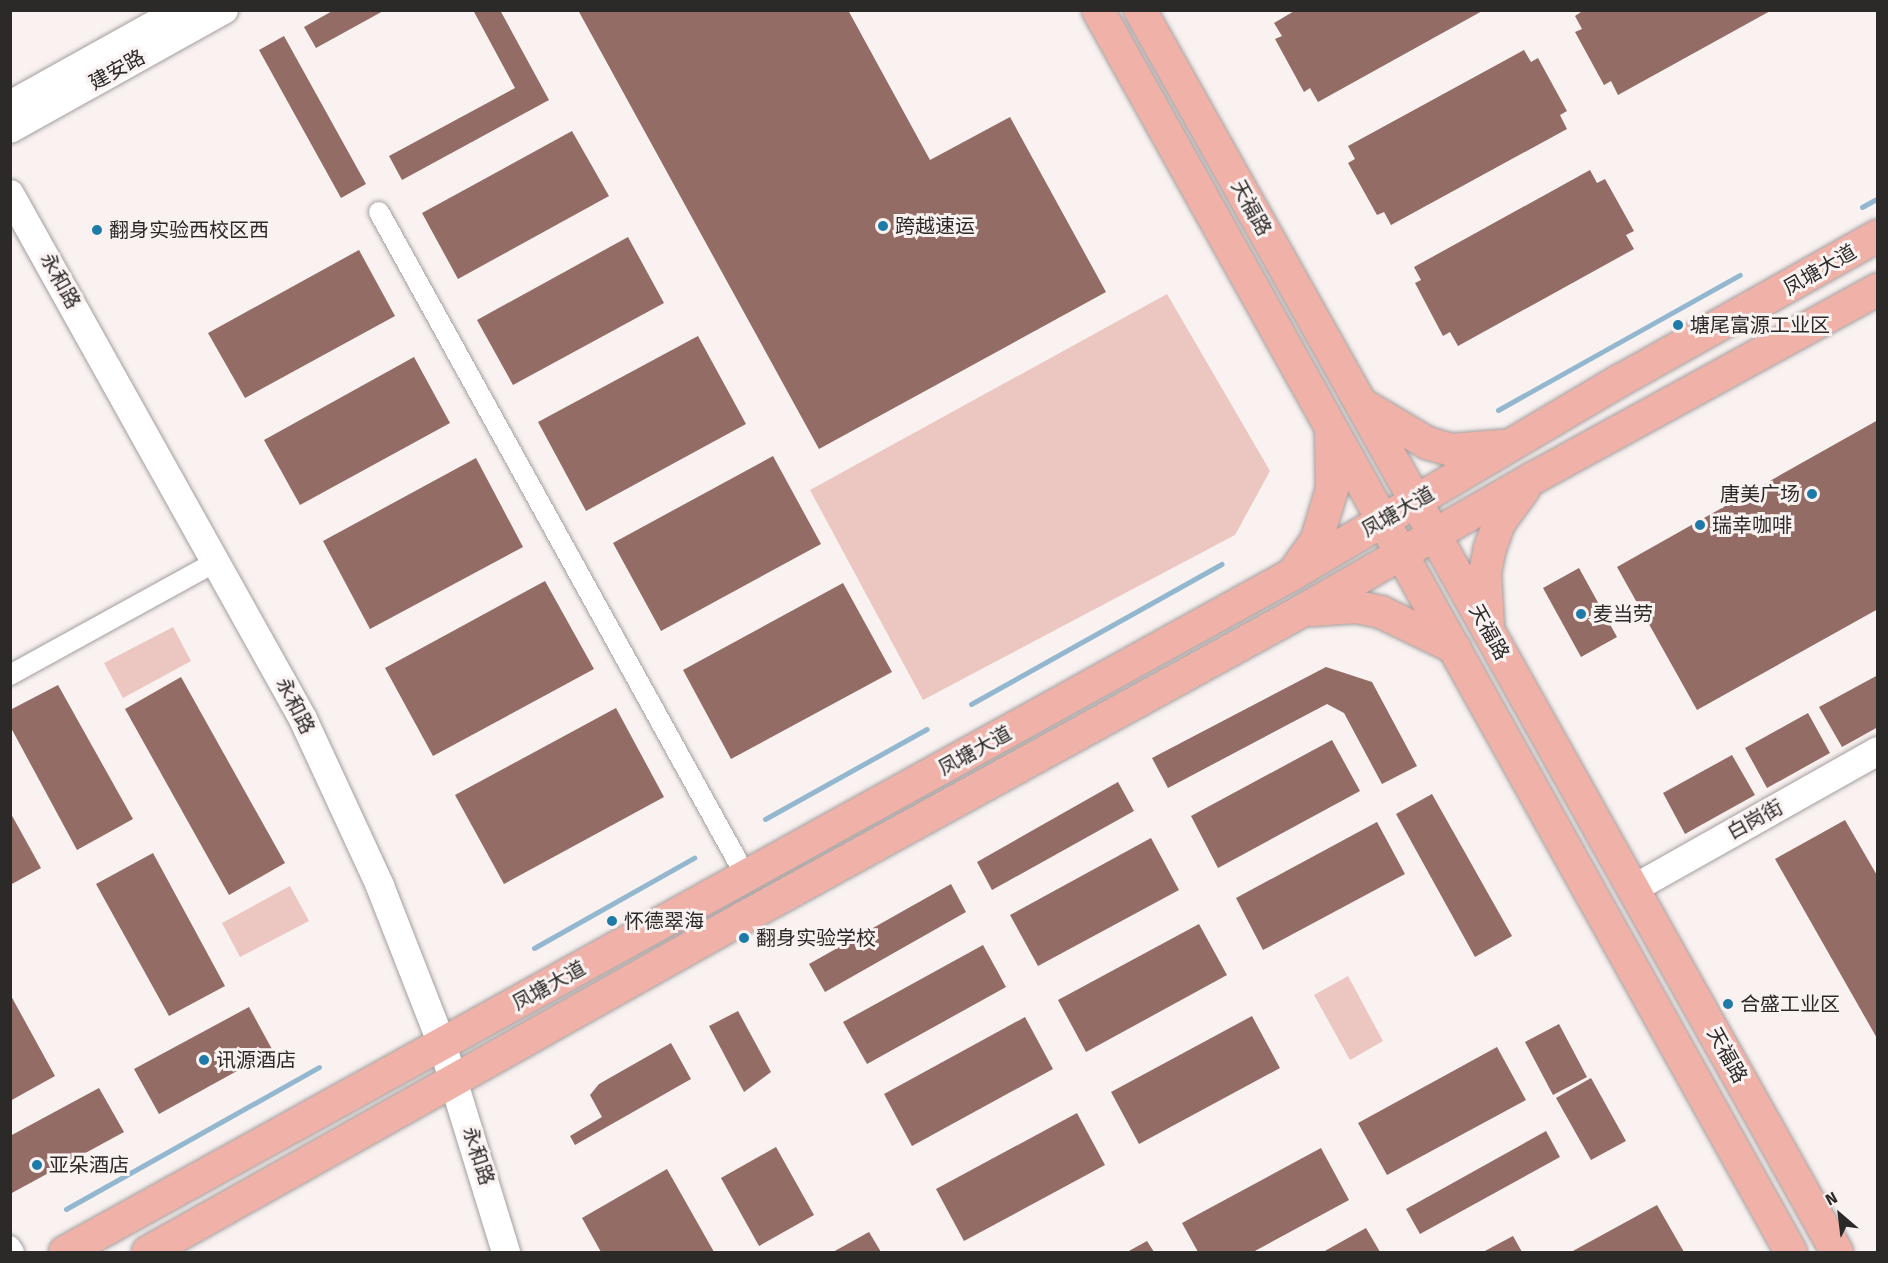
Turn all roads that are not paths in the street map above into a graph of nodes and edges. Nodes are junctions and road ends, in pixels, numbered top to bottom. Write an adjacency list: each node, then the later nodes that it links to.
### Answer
1 (181, 10): 5 (street, 建安路)
2 (224, 10): 6 (street, 建安路)
3 (1098, 10): 12 (main road, 天福路)
4 (1140, 10): 11 (main road, 天福路)
5 (10, 105)
6 (10, 129)
7 (10, 194): 19 (street, 永和路)
8 (380, 212): 26 (street)
9 (1878, 236): 13 (main road, 凤塘大道)
10 (1878, 289): 14 (main road, 凤塘大道)
11 (1361, 404): 13 (main road); 15 (main road, 天福路)
12 (1331, 425): 16 (main road, 天福路); 20 (main road)
13 (1527, 437): 15 (main road, 凤塘大道)
14 (1537, 476): 17 (main road, 凤塘大道); 22 (main road)
15 (1416, 501): 16 (main road, 凤塘大道); 17 (main road, 天福路)
16 (1384, 520): 18 (main road, 天福路); 20 (main road, 凤塘大道)
17 (1435, 535): 18 (main road, 凤塘大道); 22 (main road, 天福路)
18 (1402, 554): 21 (main road, 凤塘大道); 23 (main road, 天福路)
19 (217, 561): 24 (street); 28 (street, 永和路)
20 (1291, 575): 26 (main road, 凤塘大道)
21 (1302, 612): 23 (main road); 29 (main road, 凤塘大道)
22 (1488, 631): 27 (main road, 天福路)
23 (1455, 648): 35 (main road, 天福路)
24 (10, 675)
25 (1878, 752): 27 (street, 白岗街)
26 (747, 878): 28 (main road, 凤塘大道)
27 (1633, 889): 36 (main road, 天福路)
28 (442, 1044): 29 (street, 永和路); 32 (main road, 凤塘大道)
29 (454, 1083): 33 (main road, 凤塘大道); 34 (street, 永和路)
30 (10, 1246): 31 (street)
31 (14, 1252)
32 (65, 1252)
33 (148, 1252)
34 (506, 1252)
35 (1791, 1252)
36 (1838, 1252)

